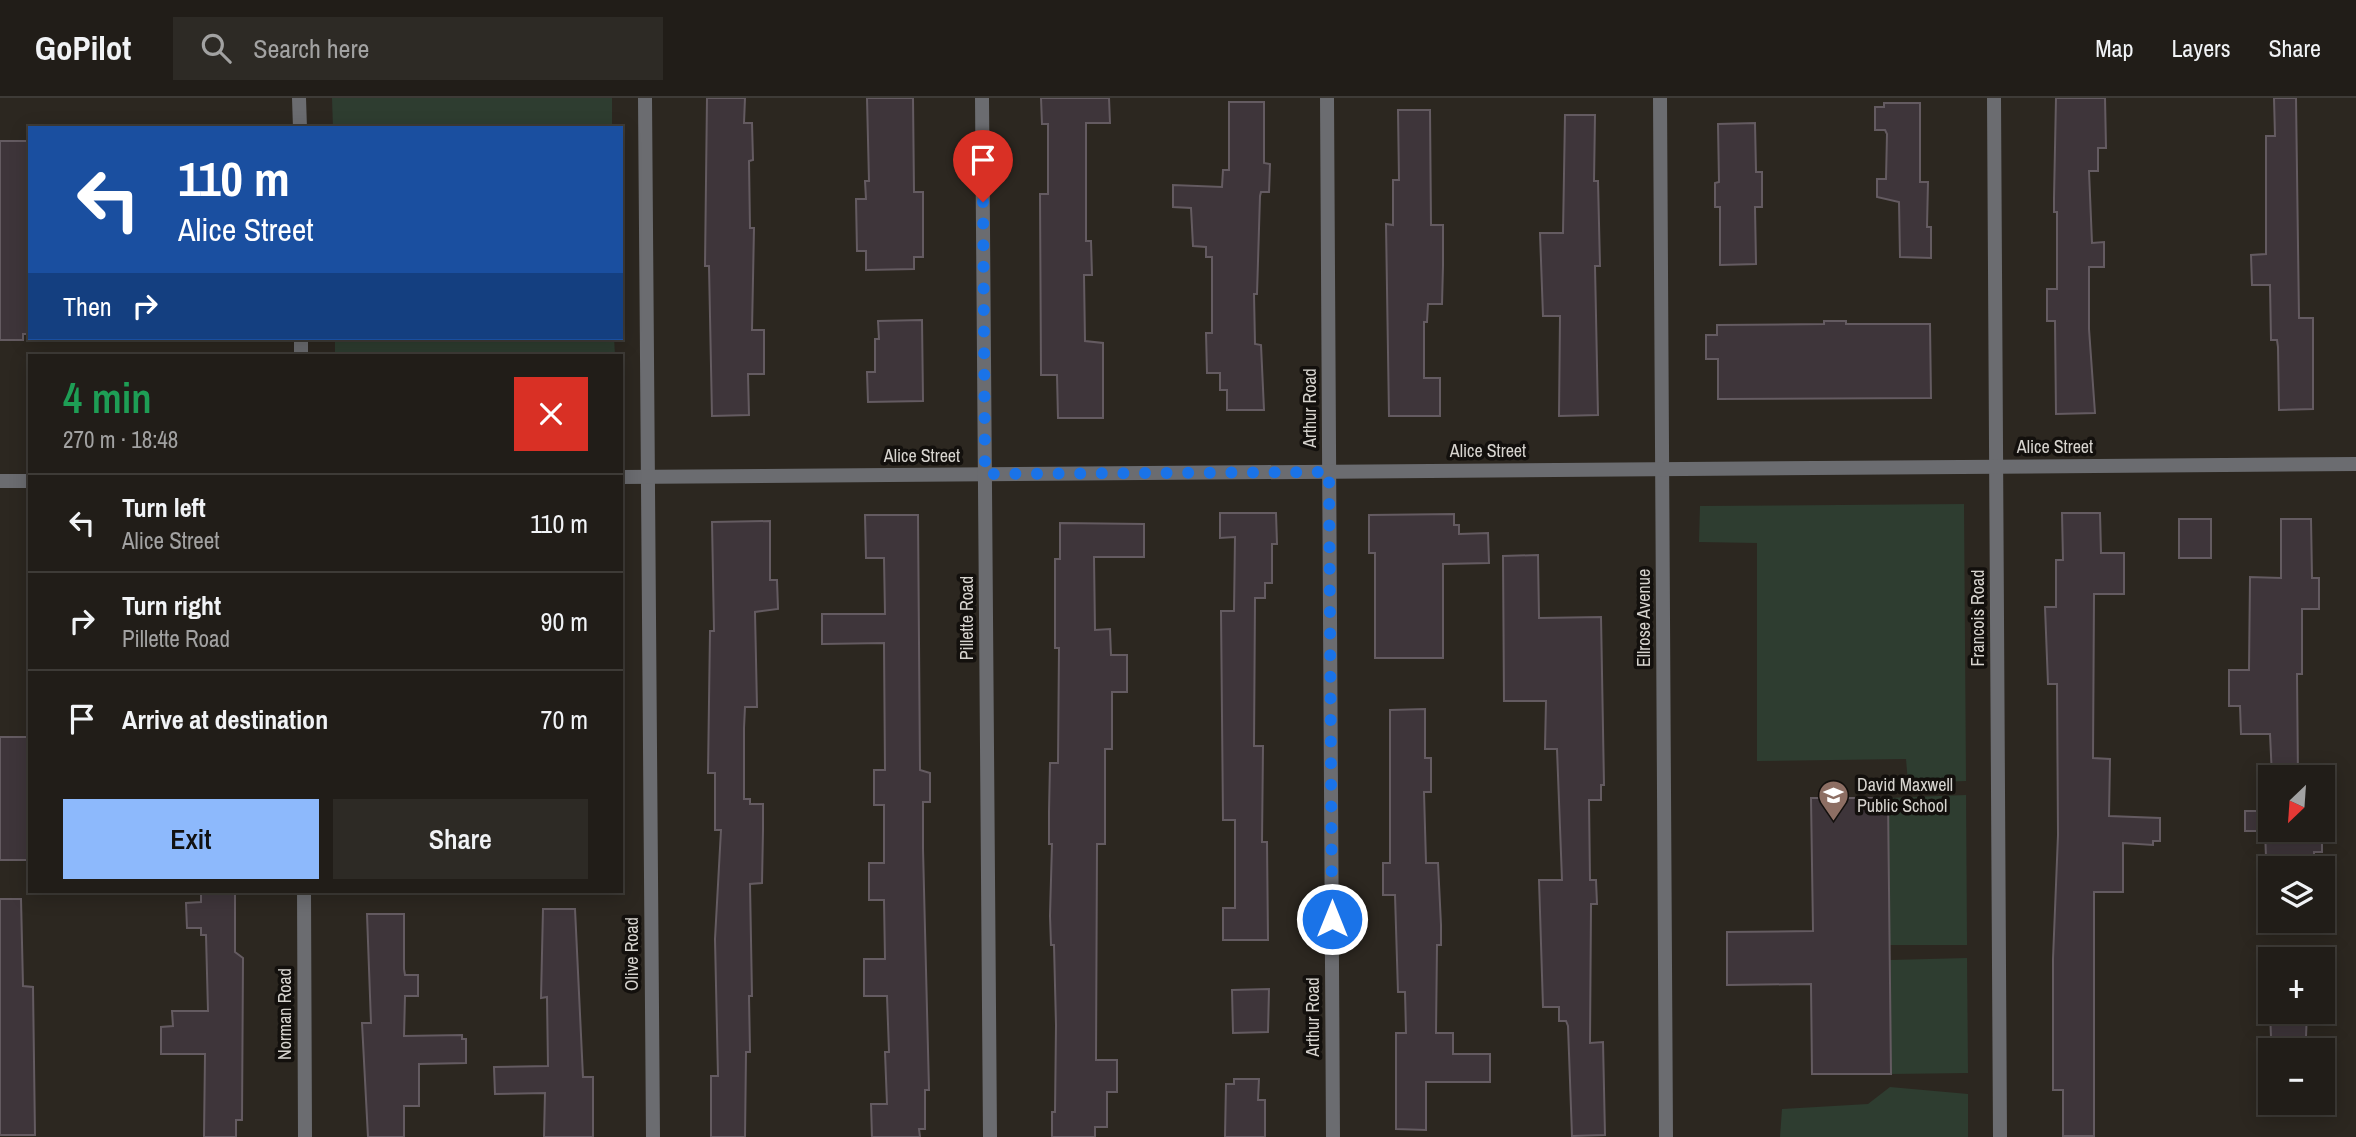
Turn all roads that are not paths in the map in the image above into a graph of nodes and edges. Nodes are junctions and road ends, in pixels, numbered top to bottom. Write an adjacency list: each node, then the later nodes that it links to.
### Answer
1 (299, 98): 7 (street)
2 (645, 98): 14 (street, Olive Road)
3 (982, 98): 12 (street, Pillette Road)
4 (1327, 98): 11 (street, Arthur Road)
5 (1660, 98): 10 (street, Ellrose Avenue)
6 (1994, 98): 9 (street, Francois Road)
7 (300, 126)
8 (2356, 464): 9 (street, Alice Street)
9 (1996, 467): 10 (street, Alice Street); 23 (street, Francois Road)
10 (1662, 469): 11 (street, Alice Street); 22 (street, Ellrose Avenue)
11 (1329, 472): 12 (street, Alice Street); 21 (street, Arthur Road)
12 (985, 474): 14 (street, Alice Street); 20 (street, Pillette Road)
13 (623, 477): 14 (street, Alice Street)
14 (648, 477): 19 (street, Olive Road)
15 (0, 481): 16 (street)
16 (28, 481)
17 (304, 893): 18 (street, Norman Road)
18 (305, 1137)
19 (653, 1137)
20 (990, 1137)
21 (1334, 1137)
22 (1666, 1137)
23 (2000, 1137)

